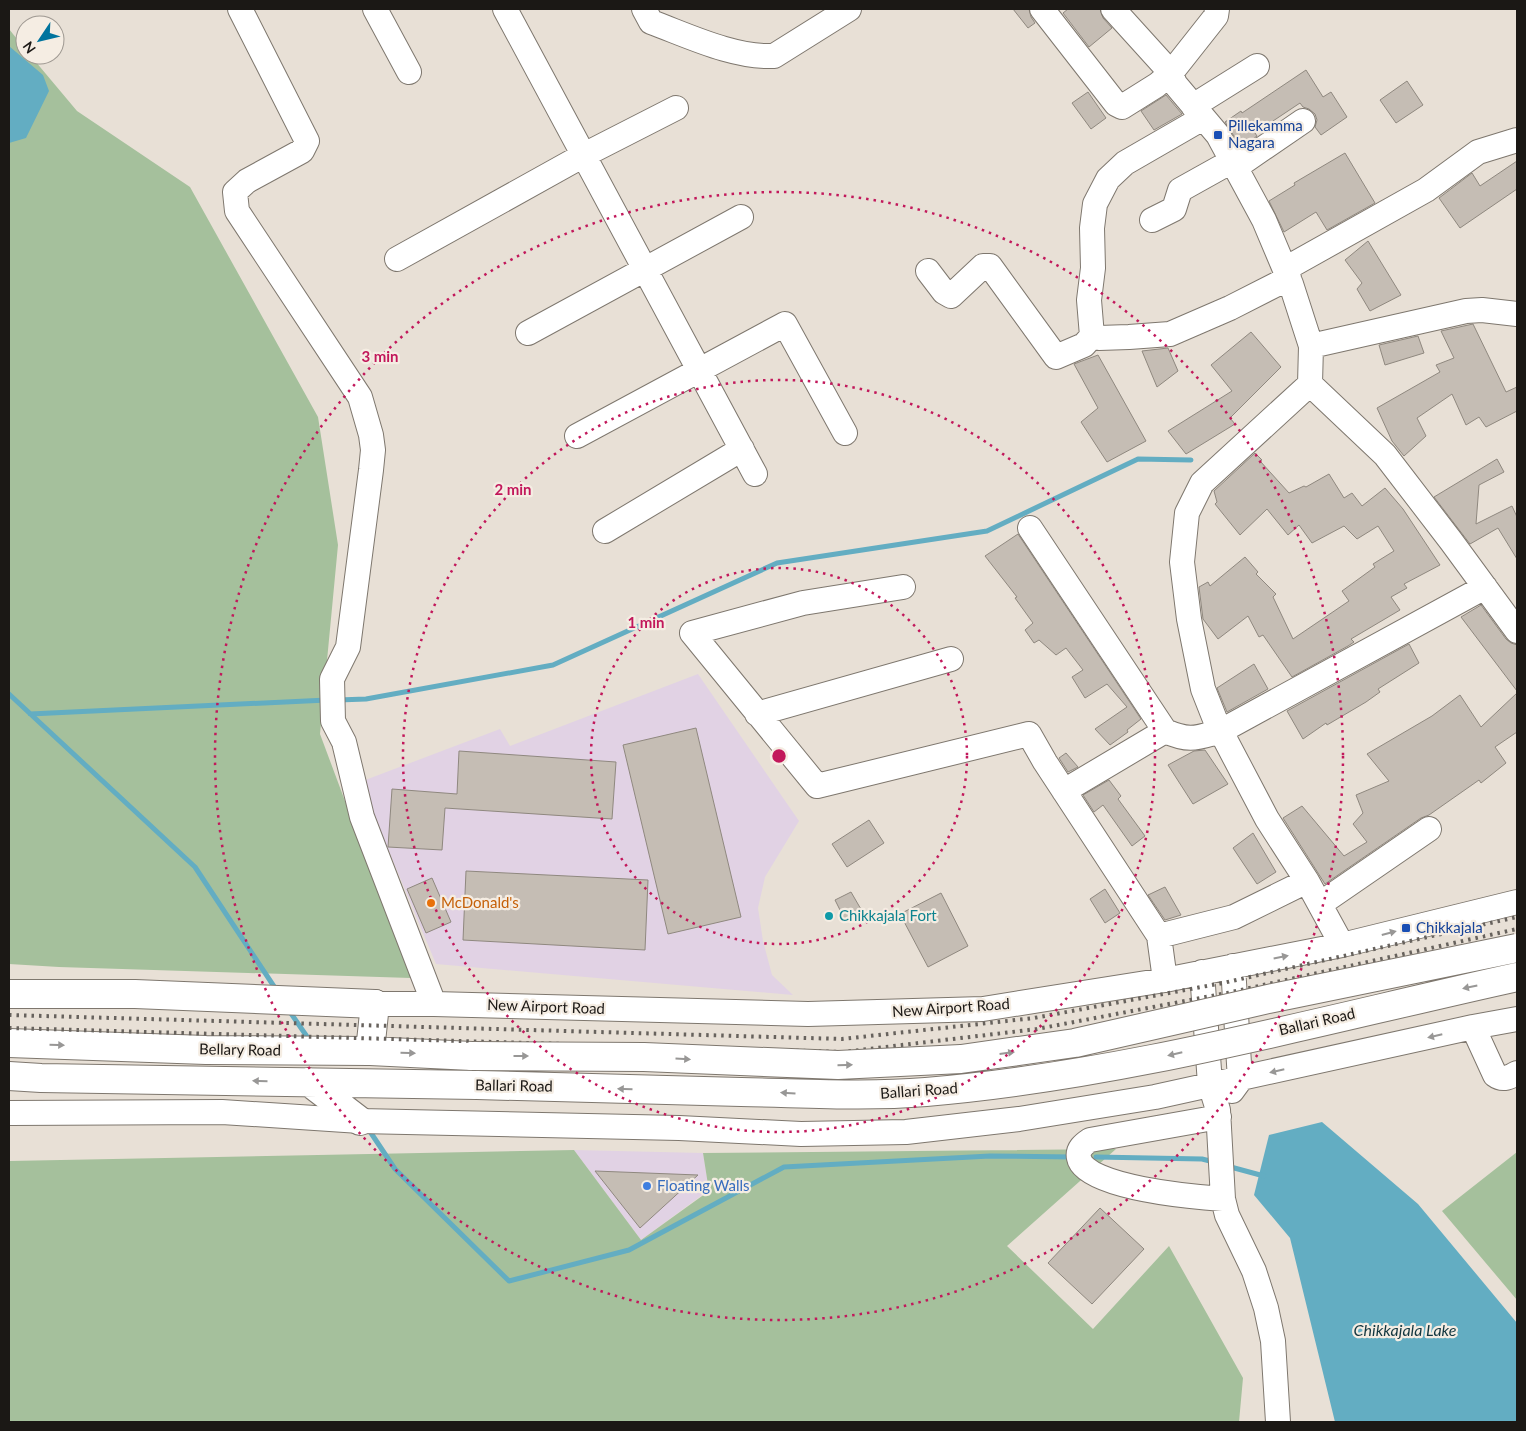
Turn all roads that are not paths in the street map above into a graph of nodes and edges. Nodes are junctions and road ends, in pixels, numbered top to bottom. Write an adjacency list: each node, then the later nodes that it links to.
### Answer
1 (240, 9): 57 (street)
2 (375, 9): 10 (street)
3 (505, 9): 16 (street)
4 (644, 9): 5 (street)
5 (849, 9)
6 (1113, 9): 11 (street)
7 (1217, 9): 11 (street)
8 (1052, 13): 11 (street)
9 (1257, 66): 13 (street)
10 (409, 72)
11 (1171, 73): 13 (street)
12 (676, 108): 16 (street)
13 (1198, 112): 17 (street); 26 (street)
14 (1303, 121): 17 (street)
15 (1517, 140): 23 (street)
16 (584, 155): 20 (street); 21 (street)
17 (1234, 164): 19 (street); 23 (street)
18 (741, 217): 21 (street)
19 (1152, 220)
20 (397, 259)
21 (645, 269): 25 (street); 28 (street)
22 (928, 271): 26 (street)
23 (1287, 273): 26 (street); 27 (street)
24 (1517, 314): 27 (street)
25 (528, 333)
26 (1092, 336)
27 (1311, 346): 29 (street)
28 (699, 369): 30 (street); 31 (street); 32 (street)
29 (1310, 384): 37 (street); 42 (street)
30 (845, 434)
31 (578, 436)
32 (742, 449): 33 (street); 35 (street)
33 (755, 474)
34 (1030, 528): 41 (street)
35 (605, 531)
36 (903, 587): 40 (street)
37 (1485, 587): 38 (street); 42 (street)
38 (1517, 631)
39 (951, 660): 40 (street)
40 (757, 714): 43 (street)
41 (1165, 731): 42 (street); 43 (street)
42 (1221, 731): 45 (street)
43 (1064, 791): 48 (street)
44 (1429, 829): 47 (street)
45 (1308, 881): 47 (street); 48 (street)
46 (1517, 902): 49 (street, New Airport Road, one-way to 46)
47 (1320, 904): 49 (street)
48 (1159, 936): 54 (street)
49 (1342, 945): 51 (street, New Airport Road, one-way to 49)
50 (1517, 948): 62 (main road, Ballari Road, one-way to 50, bridge)
51 (1233, 966): 52 (street, New Airport Road); 65 (street)
52 (1202, 972): 54 (street, New Airport Road); 67 (street)
53 (1517, 977): 66 (main road, Ballari Road, one-way to 66, bridge)
54 (1165, 980): 57 (street, New Airport Road)
55 (9, 994): 56 (main road)
56 (375, 1004): 57 (street, New Airport Road); 61 (main road)
57 (434, 1004)
58 (1517, 1019): 59 (street)
59 (1472, 1027): 63 (street); 65 (street, one-way to 65)
60 (9, 1043): 61 (main road, Bellary Road, one-way to 61)
61 (370, 1051): 62 (main road, Bellary Road, one-way to 62)
62 (472, 1056)
63 (1517, 1073)
64 (9, 1076): 66 (main road, Bellary Road, one-way to 64)
65 (1240, 1080): 67 (street); 69 (street)
66 (328, 1082): 70 (main road)
67 (1210, 1084): 69 (street); 70 (street)
68 (9, 1112): 70 (street)
69 (1219, 1113): 71 (street); 71 (street)
70 (364, 1122)
71 (1223, 1199): 72 (street)
72 (1278, 1422)

